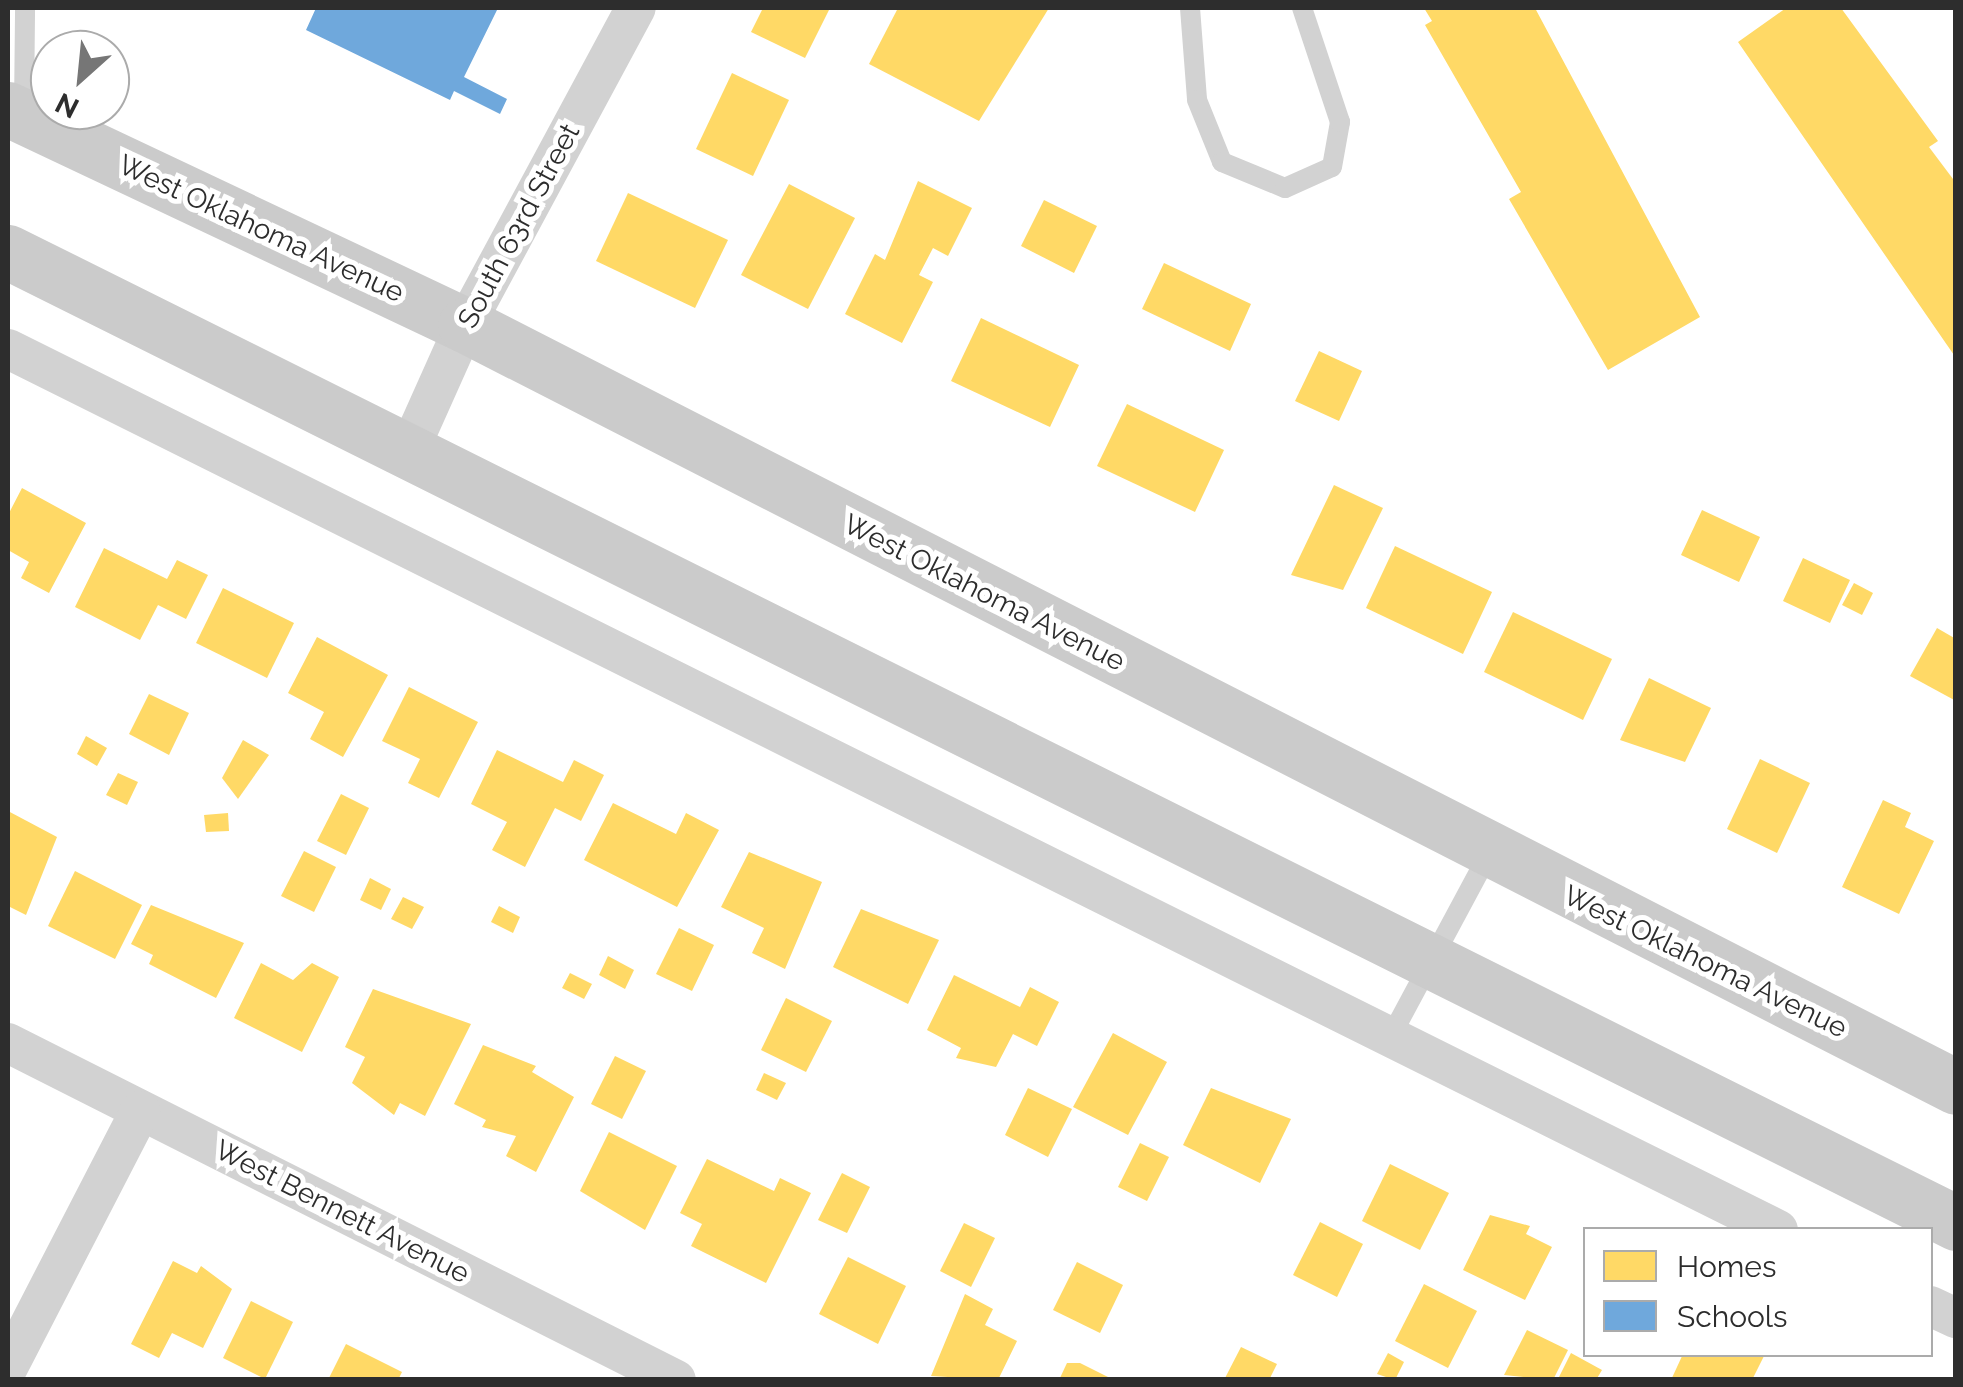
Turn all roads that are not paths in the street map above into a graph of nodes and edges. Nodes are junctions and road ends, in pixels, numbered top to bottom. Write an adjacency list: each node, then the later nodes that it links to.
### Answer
1 (25, 8): 5 (lane)
2 (636, 8): 7 (street, South 63rd Street)
3 (1190, 8): 4 (lane)
4 (1302, 8)
5 (16, 113): 7 (main road, West Oklahoma Avenue)
6 (8, 252): 9 (main road)
7 (465, 325): 9 (street, South 63rd Street); 10 (main road, West Oklahoma Avenue)
8 (8, 349): 12 (street)
9 (410, 448): 11 (main road)
10 (1489, 853): 11 (lane); 14 (main road, West Oklahoma Avenue)
11 (1434, 961): 12 (lane); 16 (main road)
12 (1391, 1036): 17 (street)
13 (8, 1043): 15 (street, West Bennett Avenue)
14 (1956, 1087)
15 (140, 1111): 20 (street); 21 (street, West Bennett Avenue)
16 (1956, 1223)
17 (1772, 1227)
18 (1933, 1307): 19 (street)
19 (1956, 1318)
20 (8, 1367)
21 (676, 1380)

